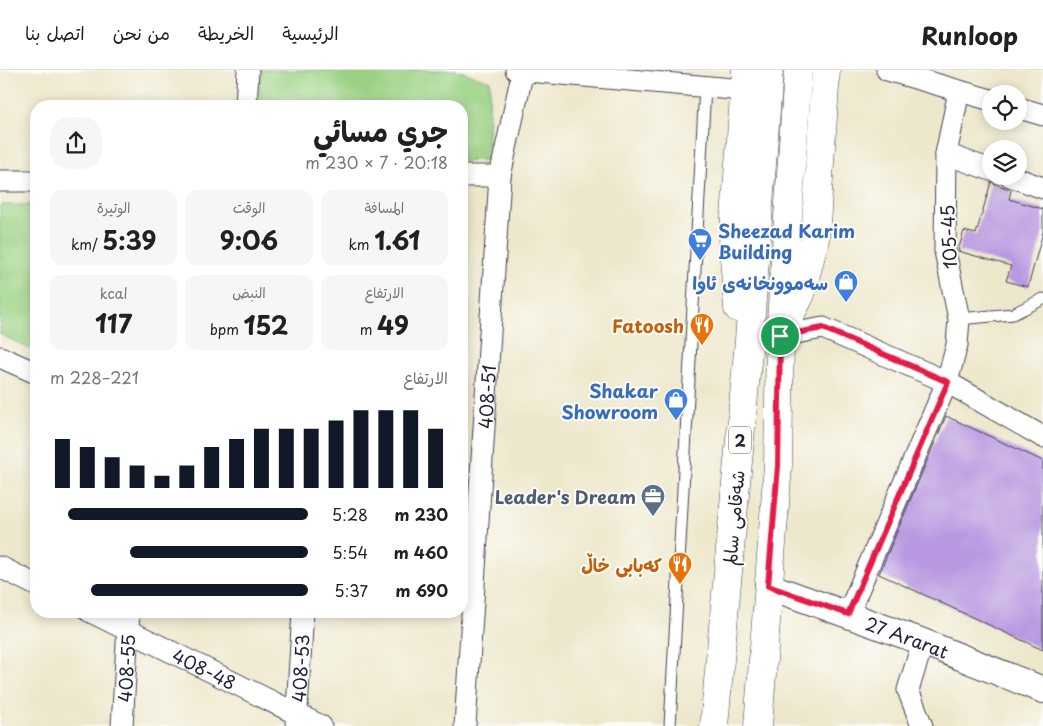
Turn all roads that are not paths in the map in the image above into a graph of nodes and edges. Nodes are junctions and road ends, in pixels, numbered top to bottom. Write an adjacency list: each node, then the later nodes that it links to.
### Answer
1 (248, 70): 12 (street)
2 (769, 70): 26 (main road, شەقامی سالم / 2)
3 (798, 70): 25 (main road)
4 (826, 70): 25 (main road)
5 (887, 70): 7 (street)
6 (520, 71): 9 (street); 18 (street, 408-51)
7 (930, 76): 10 (street)
8 (745, 80): 9 (street); 26 (main road)
9 (705, 87): 43 (lane)
10 (959, 91): 11 (street); 15 (street, 105-45)
11 (982, 97)
12 (246, 100)
13 (1027, 110): 14 (street)
14 (1043, 115)
15 (946, 154): 16 (street); 24 (street, 105-45)
16 (982, 167)
17 (468, 176): 18 (street)
18 (500, 176): 42 (street, 408-51)
19 (30, 180): 20 (street)
20 (0, 181)
21 (1027, 182): 22 (street)
22 (1043, 188)
23 (1043, 299): 24 (lane)
24 (959, 319): 29 (street, 105-45)
25 (780, 336): 29 (street); 33 (main road)
26 (749, 340): 44 (main road, شەقامی سالم / 2)
27 (0, 356): 28 (street)
28 (30, 370)
29 (948, 382): 30 (street); 34 (street, 105-45)
30 (1043, 437)
31 (0, 568): 32 (street)
32 (30, 582)
33 (768, 586): 34 (street, 27 Ararat); 45 (main road)
34 (848, 614): 37 (street, 27 Ararat)
35 (302, 618): 39 (street, 408-53)
36 (128, 621): 39 (street, 408-48); 40 (street, 408-55)
37 (923, 642): 38 (street, 27 Ararat); 46 (street)
38 (1043, 690)
39 (296, 720): 41 (street, 408-48)
40 (122, 726)
41 (321, 726)
42 (464, 726)
43 (670, 726)
44 (714, 726)
45 (758, 726)
46 (922, 726)

